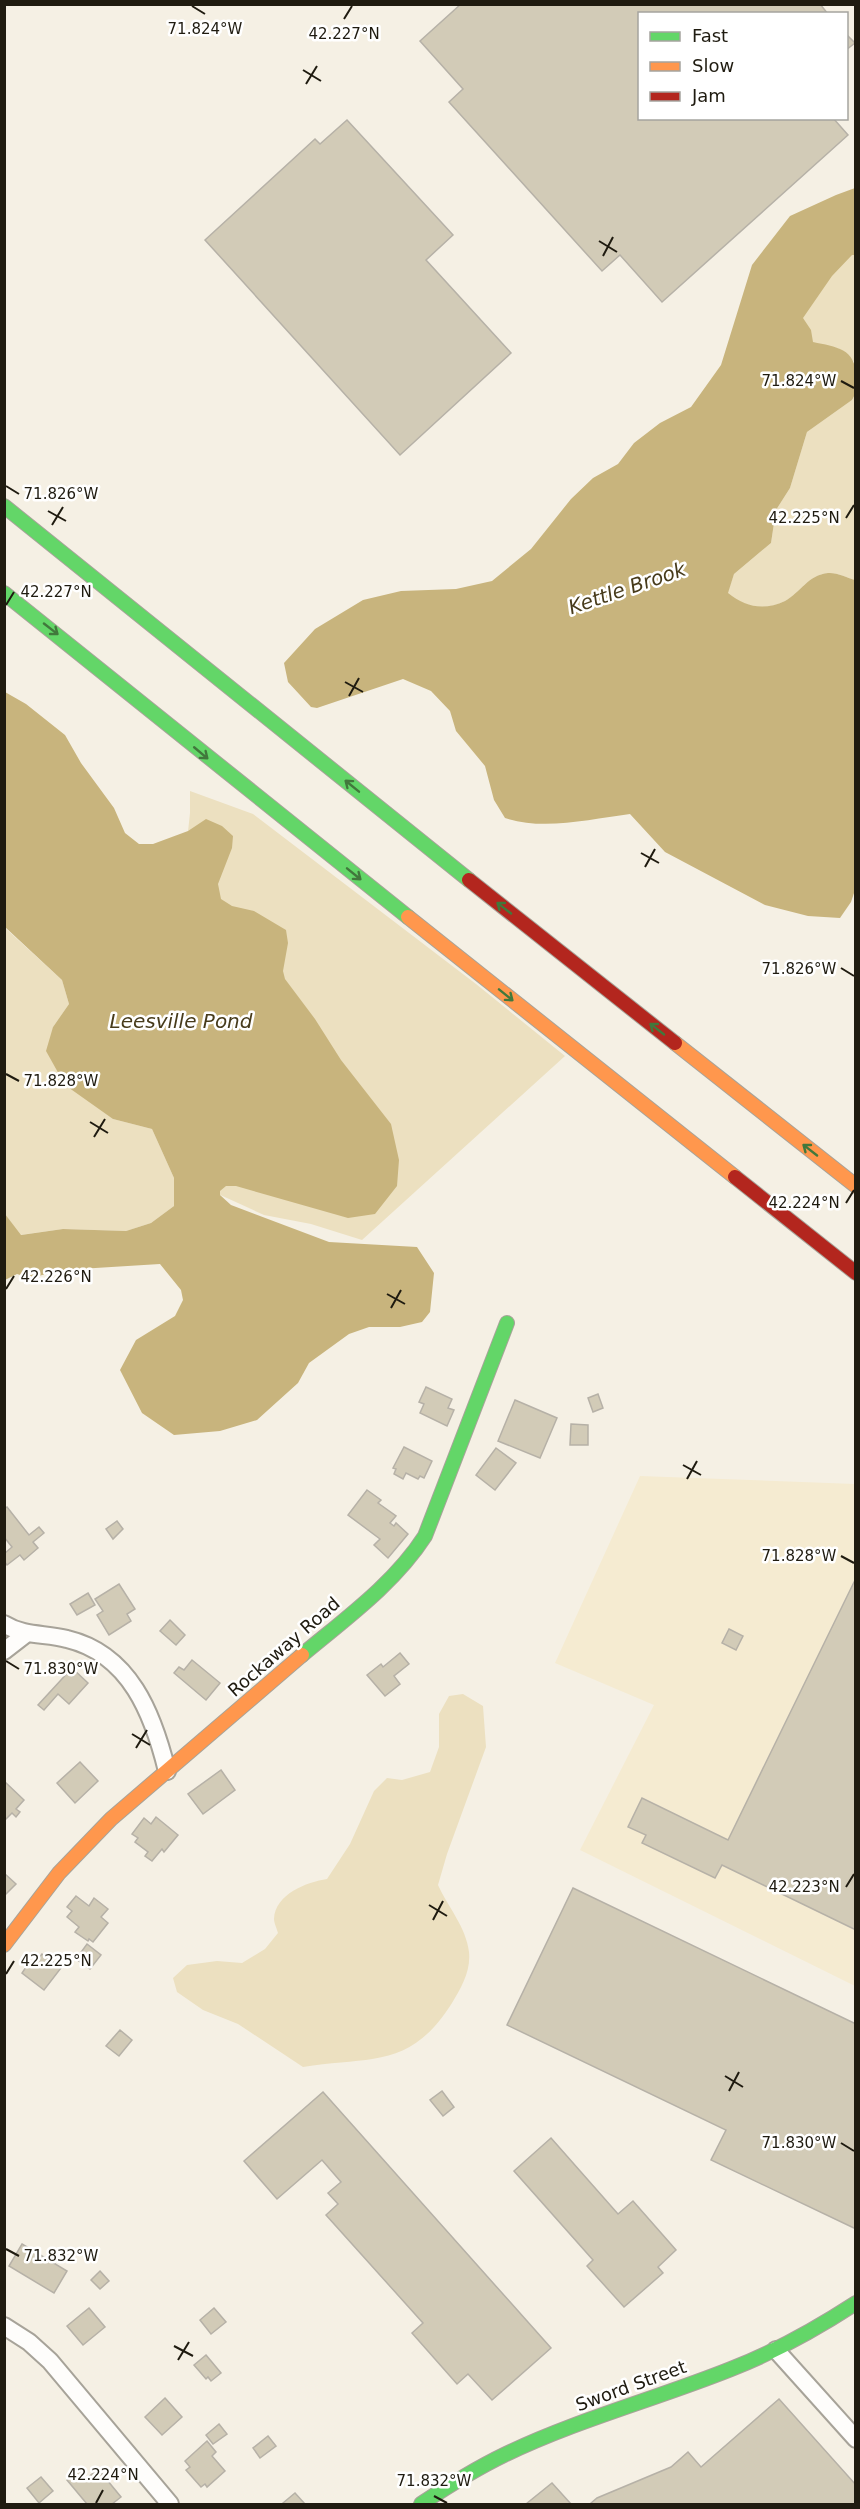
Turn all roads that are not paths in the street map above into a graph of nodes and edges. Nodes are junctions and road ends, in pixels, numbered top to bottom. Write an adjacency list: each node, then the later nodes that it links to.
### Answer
1 (4, 506): 3 (main road, one-way to 1)
2 (4, 593): 4 (main road, one-way to 4)
3 (855, 1186)
4 (855, 1273)
5 (507, 1323): 9 (main road, Rockaway Road)
6 (4, 1624): 7 (street)
7 (26, 1634): 8 (street); 9 (street)
8 (4, 1651)
9 (167, 1771): 10 (main road, Rockaway Road)
10 (4, 1945)
11 (855, 2303): 13 (main road, Sword Street)
12 (4, 2326): 15 (street)
13 (776, 2350): 14 (street); 16 (main road, Sword Street)
14 (855, 2439)
15 (170, 2505)
16 (421, 2505)

